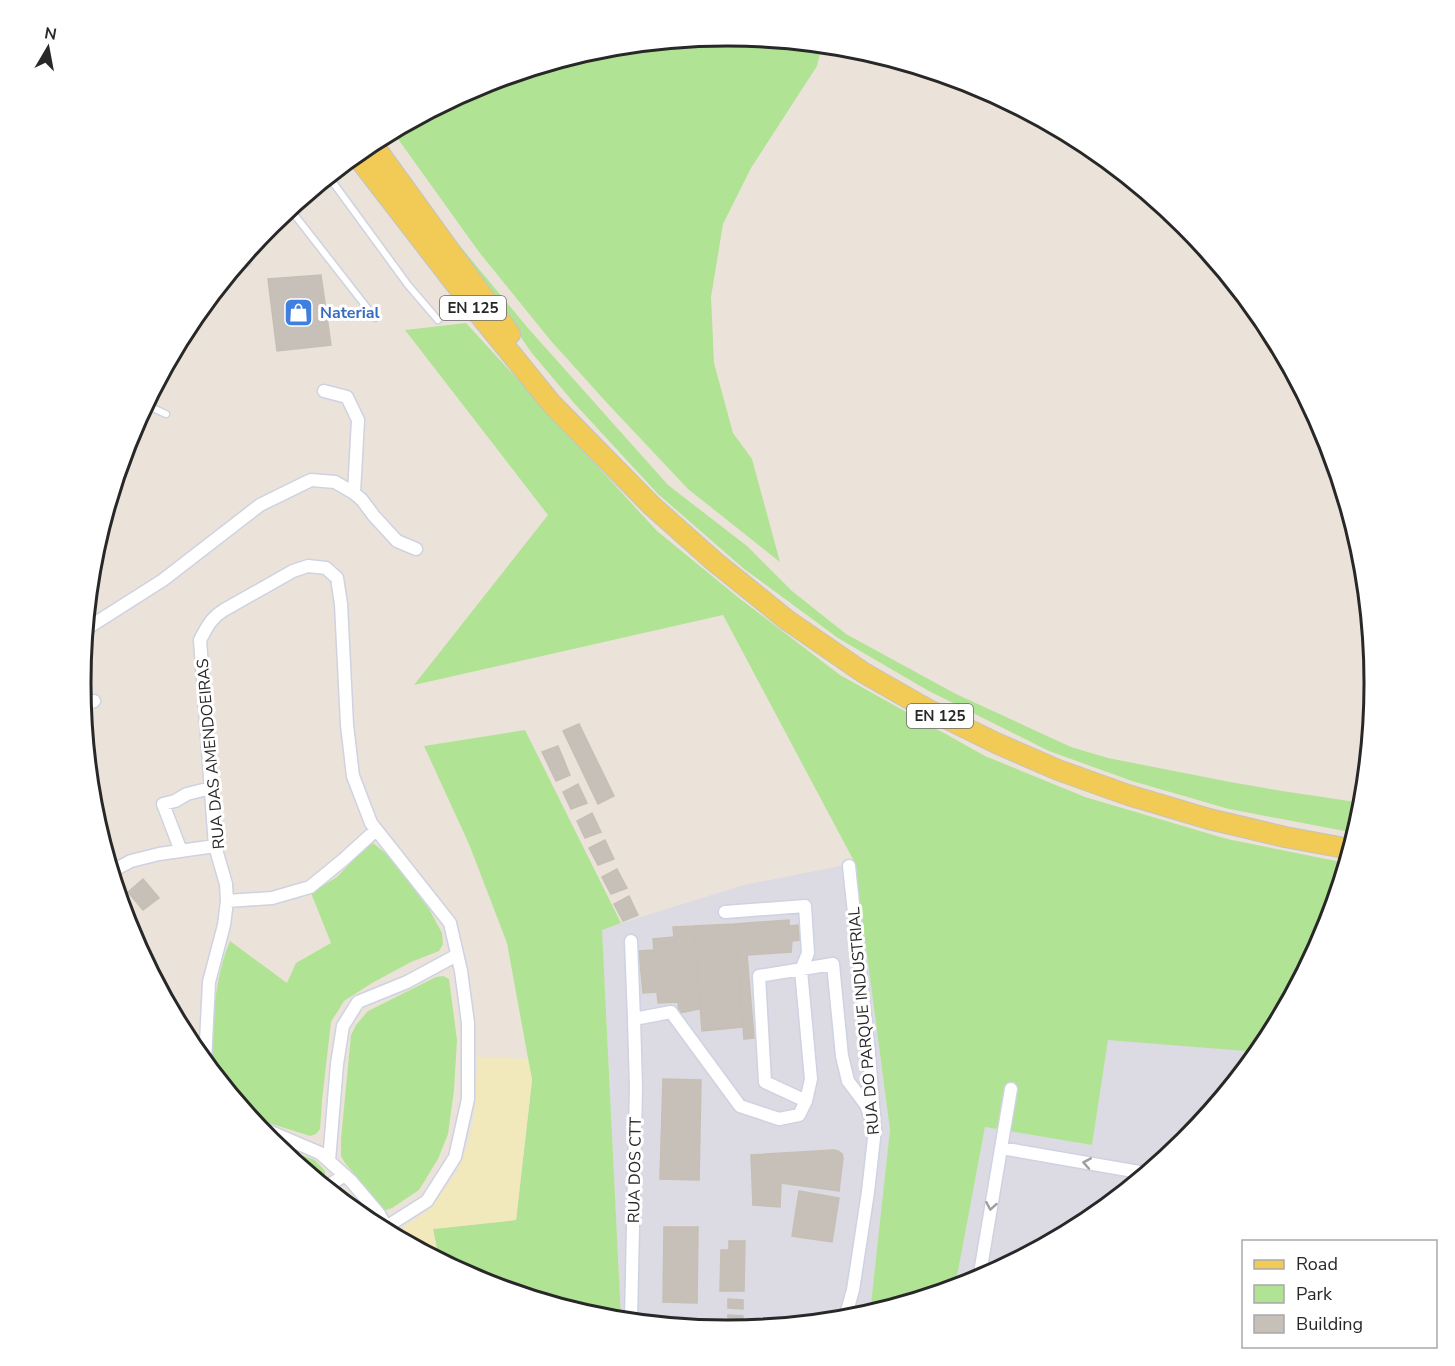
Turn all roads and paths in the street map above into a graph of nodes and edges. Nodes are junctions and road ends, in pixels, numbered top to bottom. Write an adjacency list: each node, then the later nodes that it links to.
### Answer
1 (378, 151): 10 (main road)
2 (370, 157): 10 (main road, EN 125)
3 (362, 163): 10 (main road, EN 125)
4 (355, 167): 10 (main road)
5 (334, 183): 8 (lane)
6 (295, 216): 7 (lane)
7 (375, 318)
8 (438, 320)
9 (324, 391): 13 (street)
10 (554, 401): 19 (main road, EN 125)
11 (154, 408): 12 (lane)
12 (166, 414)
13 (354, 493): 14 (street); 15 (street)
14 (416, 549)
15 (94, 624)
16 (212, 788): 17 (street, RUA DAS AMENDOEIRAS); 18 (street, RUA DAS AMENDOEIRAS); 20 (street)
17 (376, 830): 23 (street); 26 (street, RUA DAS AMENDOEIRAS)
18 (216, 846): 20 (street); 23 (street, RUA DAS AMENDOEIRAS)
19 (1342, 848)
20 (181, 851): 22 (street)
21 (849, 866): 32 (street, RUA DO PARQUE INDUSTRIAL)
22 (119, 867)
23 (227, 901): 29 (street, RUA DAS AMENDOEIRAS)
24 (725, 912): 27 (street)
25 (631, 941): 28 (street, RUA DOS CTT)
26 (457, 955): 35 (street); 40 (street, RUA DAS AMENDOEIRAS)
27 (801, 969): 31 (street); 31 (street); 32 (street)
28 (634, 1019): 31 (street); 43 (street, RUA DOS CTT)
29 (206, 1047)
30 (1011, 1089): 34 (street)
31 (806, 1101)
32 (875, 1130): 42 (street, RUA DO PARQUE INDUSTRIAL)
33 (280, 1136): 35 (street)
34 (1001, 1148): 36 (street, one-way to 34); 41 (street, one-way to 41)
35 (329, 1161): 37 (street)
36 (1135, 1171)
37 (345, 1175): 38 (street); 39 (street)
38 (333, 1182)
39 (380, 1216)
40 (395, 1225)
41 (981, 1266)
42 (848, 1308)
43 (631, 1312)

